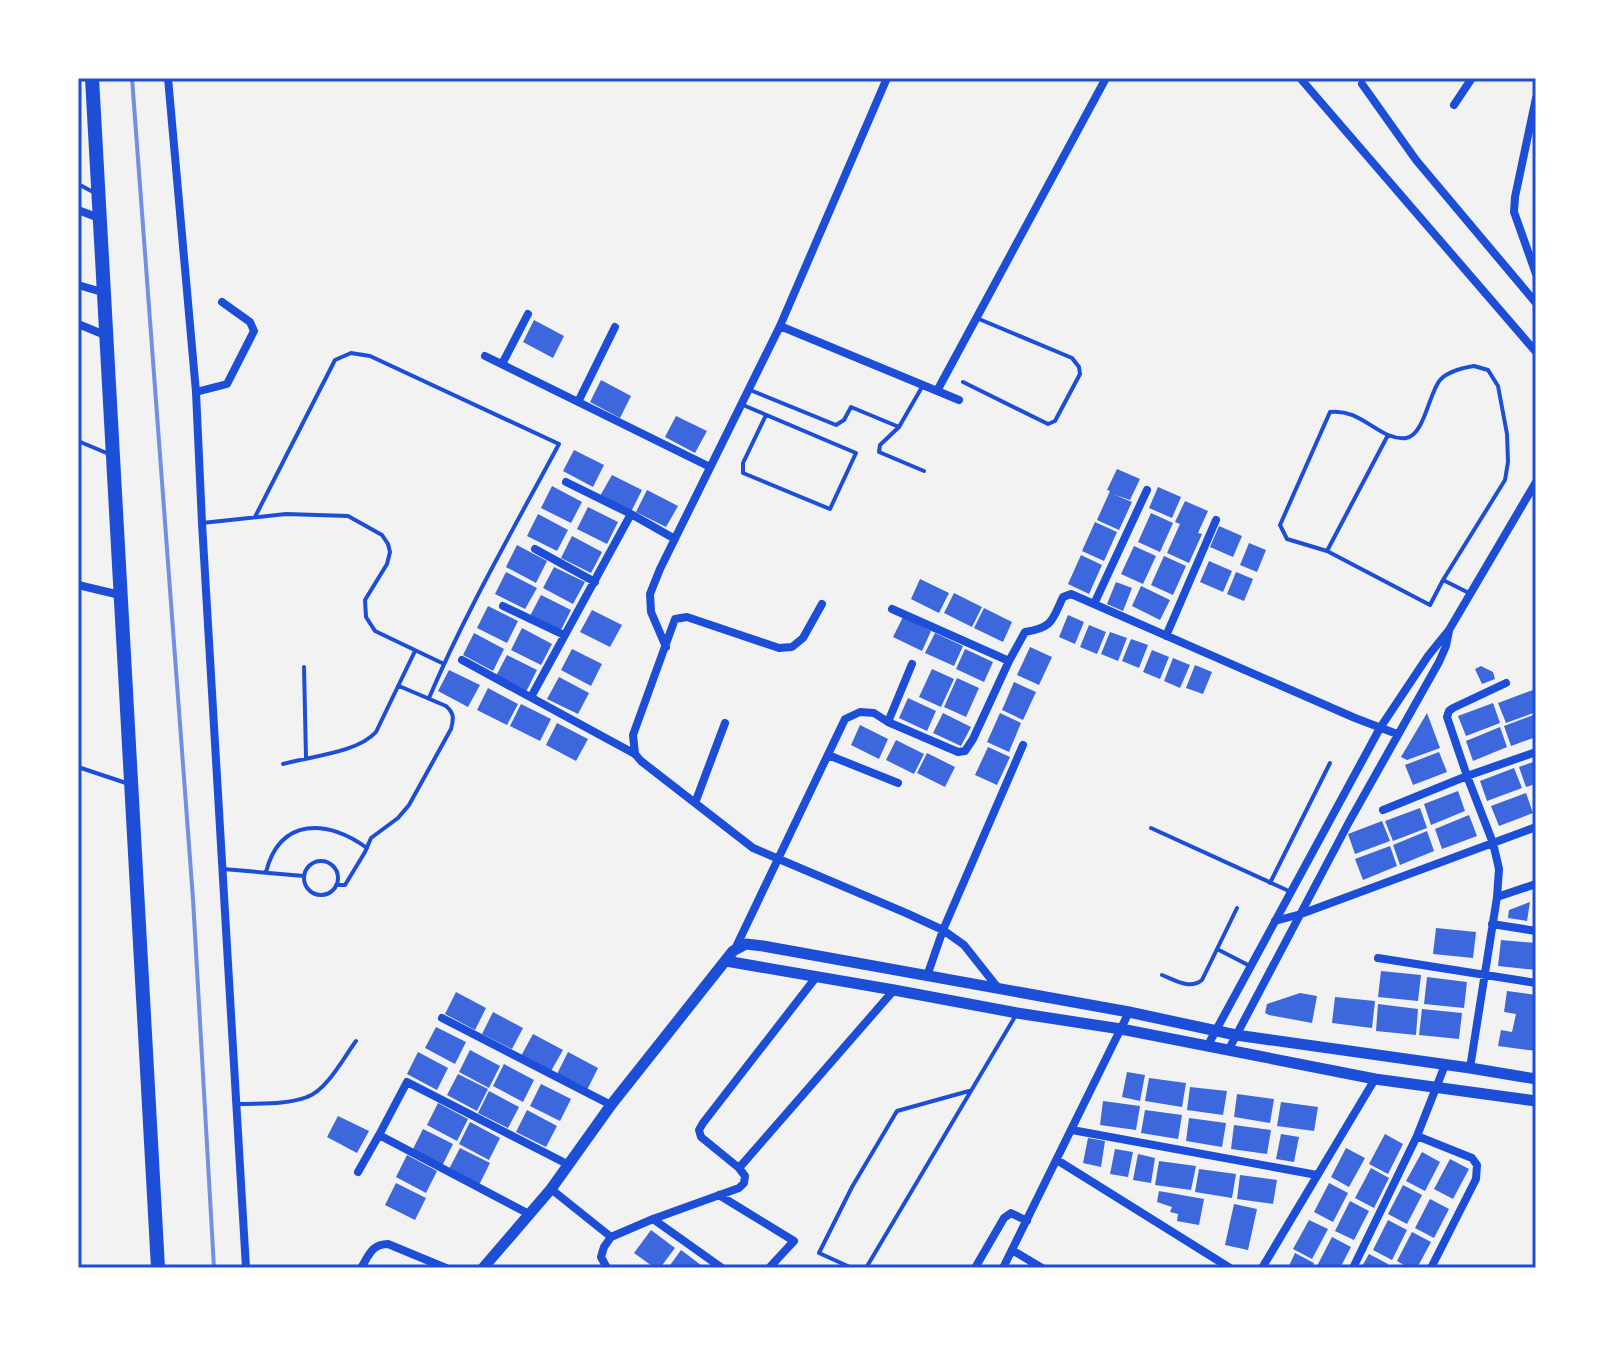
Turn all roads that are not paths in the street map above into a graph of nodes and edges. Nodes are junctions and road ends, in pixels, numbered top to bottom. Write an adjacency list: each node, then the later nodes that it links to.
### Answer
1 (92, 78): 13 (main road)
2 (168, 78): 34 (street)
3 (887, 78): 24 (street)
4 (1106, 78): 22 (street)
5 (1300, 78): 27 (street)
6 (1472, 78): 9 (street)
7 (1362, 84): 20 (street)
8 (1536, 98): 10 (street)
9 (1454, 105)
10 (1526, 149): 11 (street); 16 (street)
11 (1536, 152)
12 (78, 184): 13 (lane)
13 (98, 194): 15 (main road)
14 (78, 210): 15 (street)
15 (99, 218): 18 (main road)
16 (1536, 274)
17 (78, 285): 18 (street)
18 (102, 292): 26 (main road)
19 (222, 302): 34 (street)
20 (1536, 303)
21 (528, 314): 29 (street)
22 (976, 318): 30 (lane); 33 (street)
23 (78, 324): 26 (street)
24 (780, 326): 31 (street); 32 (street)
25 (615, 327): 36 (street)
26 (105, 335): 42 (main road)
27 (1536, 352)
28 (485, 356): 29 (street)
29 (502, 364): 36 (street)
30 (963, 382)
31 (923, 385): 33 (street); 39 (lane)
32 (748, 389): 37 (street); 39 (lane)
33 (937, 391): 35 (street)
34 (196, 392): 51 (street)
35 (959, 400)
36 (578, 402): 43 (street)
37 (741, 404): 38 (lane); 43 (street)
38 (766, 415): 38 (lane)
39 (899, 427): 44 (lane)
40 (1388, 435): 54 (lane); 54 (lane); 55 (lane)
41 (78, 441): 42 (lane)
42 (112, 455): 59 (main road)
43 (710, 467): 52 (street)
44 (924, 471)
45 (566, 482): 48 (street)
46 (1536, 482): 58 (street)
47 (1147, 490): 61 (street)
48 (631, 514): 52 (street); 56 (street)
49 (255, 517): 51 (lane); 68 (lane); 71 (lane)
50 (1216, 520): 66 (street)
51 (202, 523): 100 (street)
52 (675, 539): 67 (street)
53 (535, 549): 56 (street)
54 (1327, 551): 55 (lane)
55 (1443, 580): 58 (lane)
56 (595, 582): 65 (street)
57 (78, 585): 59 (street)
58 (1469, 593): 64 (street)
59 (120, 595): 92 (main road)
60 (822, 604): 67 (street)
61 (1094, 604): 66 (street); 70 (street)
62 (503, 606): 65 (street)
63 (892, 609): 70 (street)
64 (1449, 630): 80 (street); 81 (street)
65 (564, 635): 76 (street)
66 (1166, 636): 80 (street)
67 (666, 647): 84 (street)
68 (415, 651): 71 (lane); 75 (lane)
69 (462, 660): 76 (street)
70 (1009, 661): 78 (street)
71 (444, 664): 77 (lane)
72 (912, 664): 78 (street)
73 (304, 667): 86 (lane)
74 (1506, 683): 90 (street)
75 (399, 686): 77 (lane); 86 (lane)
76 (531, 697): 84 (street)
77 (429, 698): 98 (lane)
78 (888, 722): 85 (street)
79 (725, 723): 93 (street)
80 (1380, 728): 81 (street); 106 (street)
81 (1397, 734): 109 (street)
82 (1023, 745): 112 (street)
83 (1536, 752): 90 (street)
84 (635, 754): 93 (street)
85 (828, 755): 91 (street); 99 (street)
86 (306, 758): 88 (lane)
87 (1330, 763): 103 (lane)
88 (283, 764)
89 (78, 767): 92 (lane)
90 (1467, 776): 94 (street); 97 (street)
91 (898, 783)
92 (130, 784): 158 (main road)
93 (695, 803): 99 (street)
94 (1383, 810)
95 (1536, 827): 97 (street)
96 (1151, 828): 103 (lane)
97 (1493, 843): 107 (street); 109 (street)
98 (367, 848): 101 (lane); 105 (lane)
99 (779, 859): 112 (street); 115 (street)
100 (222, 868): 101 (lane); 141 (street)
101 (266, 872): 102 (lane)
102 (304, 876): 105 (lane); 105 (lane)
103 (1270, 883): 106 (lane)
104 (1536, 884): 107 (street)
105 (336, 885)
106 (1291, 892): 110 (street)
107 (1497, 897): 111 (street)
108 (1237, 908): 114 (lane)
109 (1301, 914): 110 (street); 130 (street)
110 (1275, 921): 117 (street)
111 (1492, 924): 113 (street); 119 (street)
112 (943, 930): 121 (street); 123 (street)
113 (1536, 931)
114 (1217, 949): 117 (lane); 118 (lane)
115 (730, 956): 120 (street); 121 (street); 142 (street)
116 (1378, 958): 119 (street)
117 (1250, 966): 129 (street)
118 (1162, 975)
119 (1485, 975): 122 (street); 135 (street)
120 (817, 976): 124 (street); 148 (street)
121 (927, 976): 123 (street)
122 (1536, 983)
123 (998, 989): 125 (street)
124 (894, 990): 126 (street); 148 (street)
125 (1129, 1012): 128 (street); 129 (street)
126 (1017, 1013): 128 (street); 139 (lane)
127 (442, 1018): 142 (street)
128 (1121, 1029): 132 (street); 143 (street)
129 (1215, 1029): 130 (street); 132 (street)
130 (1236, 1035): 133 (street); 134 (street)
131 (356, 1041): 141 (lane)
132 (1208, 1045): 133 (street)
133 (1229, 1049): 136 (street)
134 (1445, 1065): 135 (street); 138 (street)
135 (1470, 1068): 137 (street)
136 (1375, 1079): 138 (street); 150 (street)
137 (1536, 1079)
138 (1435, 1086): 140 (street); 145 (street)
139 (969, 1091): 166 (lane); 167 (lane)
140 (1536, 1101)
141 (236, 1104): 159 (street)
142 (611, 1105): 147 (street)
143 (1072, 1130): 146 (street); 150 (street)
144 (379, 1135): 147 (street); 149 (street); 153 (street)
145 (1417, 1136): 173 (street); 174 (street)
146 (1057, 1160): 155 (street); 171 (street)
147 (569, 1165): 151 (street)
148 (739, 1168): 152 (street)
149 (358, 1172)
150 (1317, 1175): 172 (street)
151 (551, 1189): 153 (street); 156 (street)
152 (719, 1195): 154 (street); 165 (street)
153 (529, 1214): 162 (street)
154 (653, 1219): 156 (street); 164 (street)
155 (1027, 1221): 157 (street); 168 (street)
156 (611, 1237): 163 (street)
157 (1012, 1250): 169 (street); 170 (street)
158 (158, 1268)
159 (246, 1268)
160 (361, 1268): 161 (street)
161 (446, 1268)
162 (483, 1268)
163 (607, 1268)
164 (722, 1268)
165 (769, 1268)
166 (852, 1268)
167 (866, 1268)
168 (975, 1268)
169 (1003, 1268)
170 (1042, 1268)
171 (1230, 1268)
172 (1262, 1268)
173 (1353, 1268)
174 (1431, 1268)

